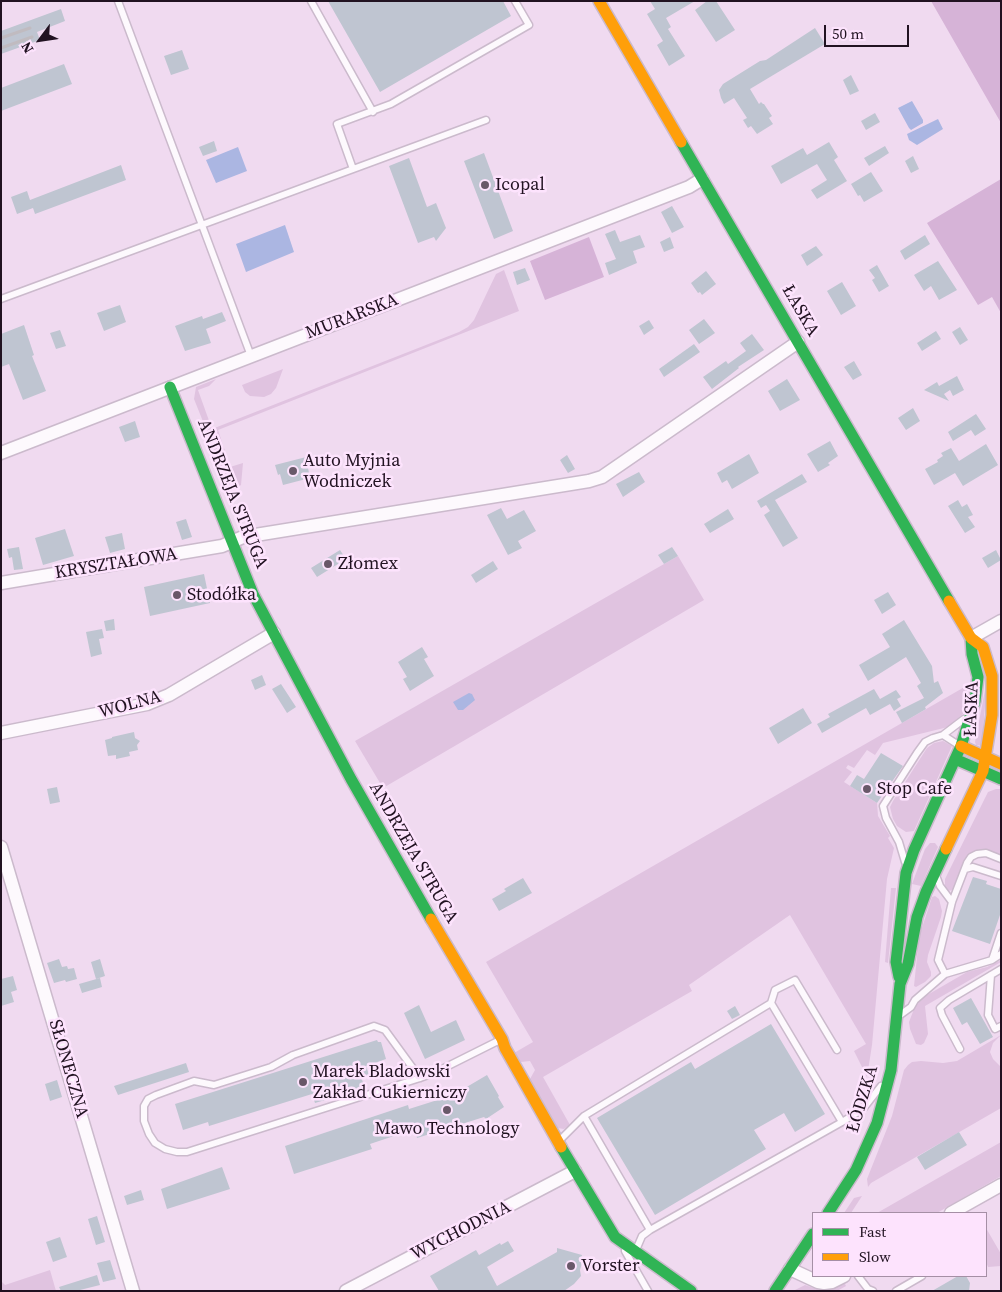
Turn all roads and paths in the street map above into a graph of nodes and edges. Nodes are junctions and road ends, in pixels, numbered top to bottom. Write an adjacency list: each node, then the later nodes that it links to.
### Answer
1 (118, 1): 9 (lane)
2 (310, 1): 5 (lane)
3 (515, 1): 5 (lane)
4 (599, 1): 8 (main road, ŁASKA)
5 (373, 112): 7 (lane)
6 (486, 120): 7 (lane)
7 (353, 168): 9 (lane)
8 (702, 179): 11 (main road, ŁASKA); 12 (street, MURARSKA)
9 (202, 225): 10 (lane); 12 (lane)
10 (1, 299)
11 (798, 342): 15 (street, KRYSZTAŁOWA); 19 (main road, ŁASKA)
12 (251, 356): 13 (street, MURARSKA)
13 (170, 387): 14 (street, MURARSKA); 15 (main road, ANDRZEJA STRUGA)
14 (1, 453)
15 (231, 542): 16 (street, KRYSZTAŁOWA); 18 (main road, ANDRZEJA STRUGA)
16 (1, 584)
17 (1001, 621): 19 (street)
18 (274, 633): 21 (street, WOLNA); 46 (main road, ANDRZEJA STRUGA)
19 (971, 638): 20 (main road, ŁASKA); 25 (main road, ŁASKA)
20 (971, 714): 22 (lane); 23 (main road, ŁASKA)
21 (1, 733)
22 (943, 735): 23 (lane); 33 (lane)
23 (961, 746): 24 (main road, ŁASKA); 25 (main road, ŁASKA)
24 (956, 759): 27 (main road, ŁASKA); 33 (main road, ŁÓDZKA)
25 (986, 759): 26 (main road, ŁASKA); 27 (main road, ŁÓDZKA)
26 (1001, 764)
27 (983, 771): 28 (main road, ŁASKA); 32 (main road, ŁÓDZKA)
28 (1001, 779)
29 (1, 847): 66 (street, SŁONECZNA)
30 (1001, 859): 31 (lane)
31 (964, 869): 34 (lane); 35 (lane)
32 (935, 872): 35 (lane); 42 (main road, ŁÓDZKA)
33 (906, 873): 42 (main road, ŁÓDZKA)
34 (1001, 876)
35 (952, 902): 40 (lane)
36 (1001, 933): 38 (lane)
37 (1001, 954): 38 (lane)
38 (992, 960): 40 (lane)
39 (1001, 969): 41 (lane)
40 (944, 974): 44 (lane)
41 (991, 975): 45 (lane); 47 (lane)
42 (900, 984): 44 (main road, ŁÓDZKA)
43 (771, 1003): 48 (lane); 51 (lane); 52 (lane)
44 (897, 1017): 49 (main road, ŁÓDZKA)
45 (1001, 1026)
46 (502, 1039): 50 (lane); 53 (main road, ANDRZEJA STRUGA)
47 (960, 1049)
48 (837, 1050)
49 (889, 1077): 52 (lane); 56 (main road, ŁÓDZKA)
50 (420, 1078): 50 (lane)
51 (584, 1116): 53 (lane); 58 (lane)
52 (842, 1122): 58 (lane)
53 (558, 1142): 54 (main road, ANDRZEJA STRUGA)
54 (575, 1172): 60 (main road, ANDRZEJA STRUGA); 67 (street, WYCHODNIA)
55 (1001, 1185): 57 (street)
56 (829, 1212)
57 (953, 1212)
58 (650, 1230): 61 (lane)
59 (812, 1236): 62 (main road)
60 (619, 1241): 61 (main road, ANDRZEJA STRUGA); 68 (lane)
61 (636, 1252): 69 (main road, ANDRZEJA STRUGA)
62 (790, 1269): 63 (street); 70 (main road)
63 (842, 1277)
64 (859, 1277): 71 (lane)
65 (920, 1277): 72 (lane)
66 (133, 1291)
67 (346, 1291)
68 (648, 1291)
69 (691, 1291)
70 (775, 1291)
71 (873, 1291)
72 (896, 1291)

